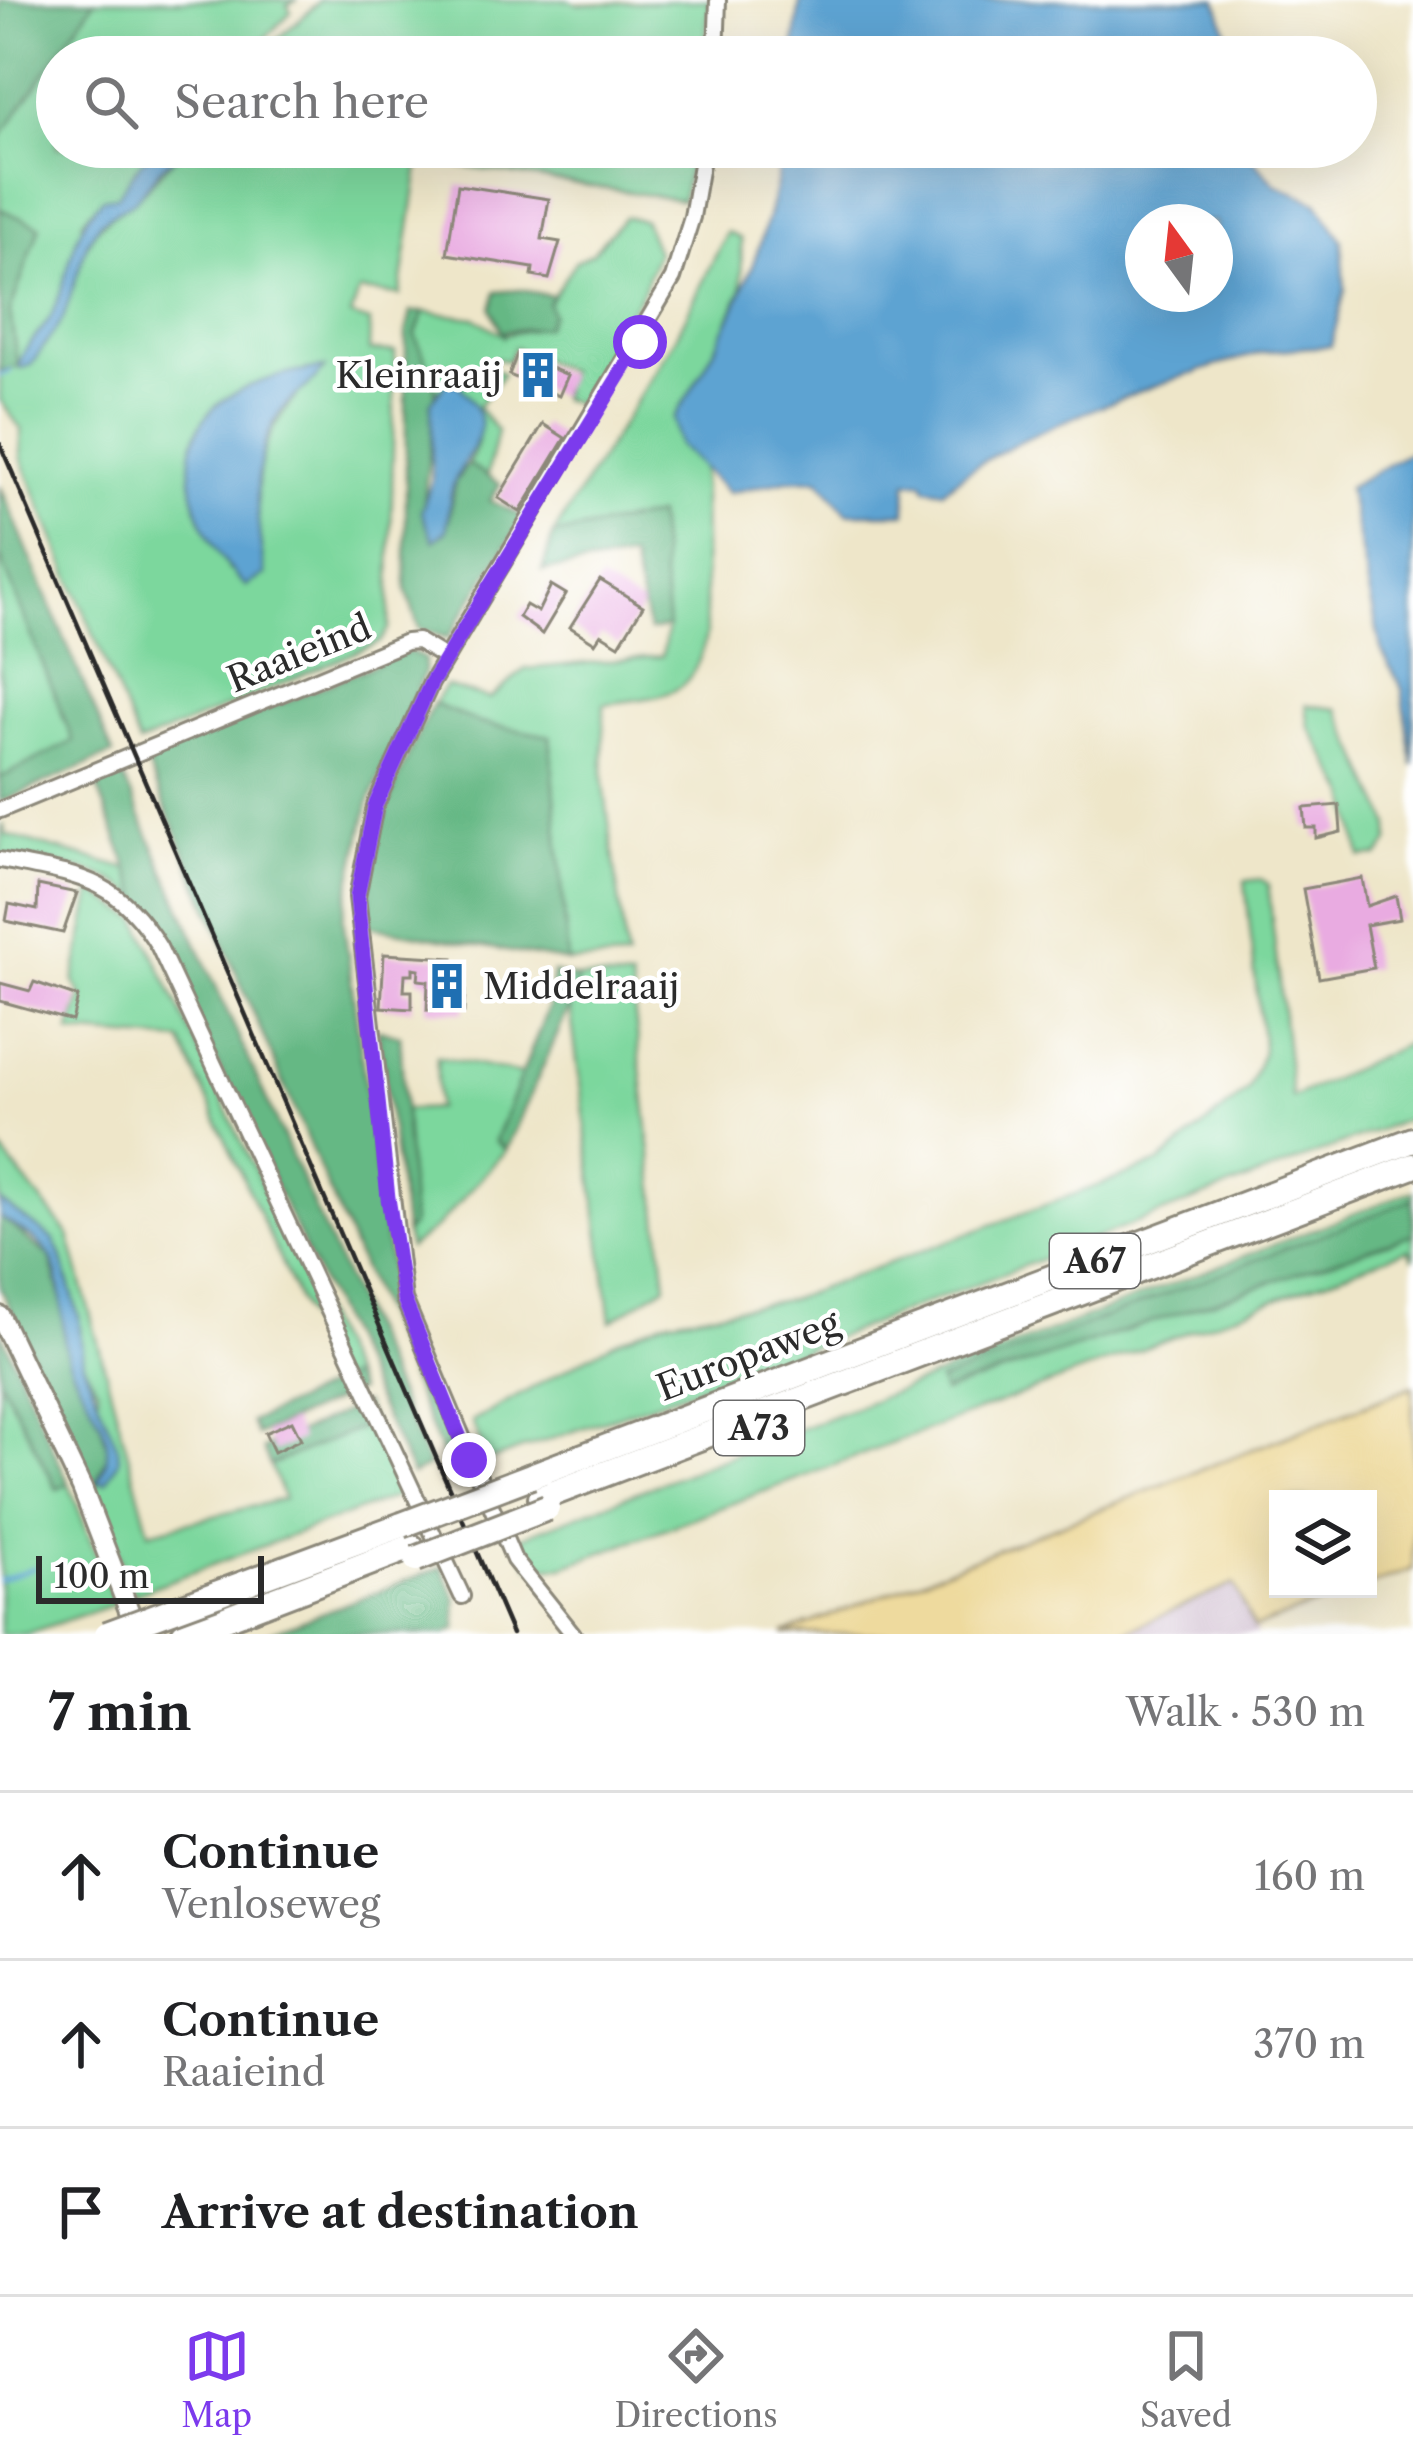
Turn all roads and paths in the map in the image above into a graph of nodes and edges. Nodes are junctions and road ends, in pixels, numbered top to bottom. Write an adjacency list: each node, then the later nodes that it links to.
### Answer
1 (718, 0): 2 (street)
2 (717, 36)
3 (700, 168): 4 (street)
4 (446, 658): 5 (street, Raaieind); 17 (street)
5 (0, 810)
6 (0, 860): 12 (street)
7 (1413, 1140): 10 (highway, Europaweg / A67)
8 (1413, 1166): 10 (highway, Europaweg / A67)
9 (0, 1316): 15 (main road)
10 (540, 1494): 11 (highway, Europaweg / A67)
11 (410, 1544): 13 (highway, Europaweg / A67); 14 (highway, Europaweg / A67, bridge)
12 (462, 1596)
13 (226, 1627): 16 (highway, Europaweg / A67)
14 (107, 1634)
15 (139, 1634)
16 (184, 1634)
17 (573, 1634)

